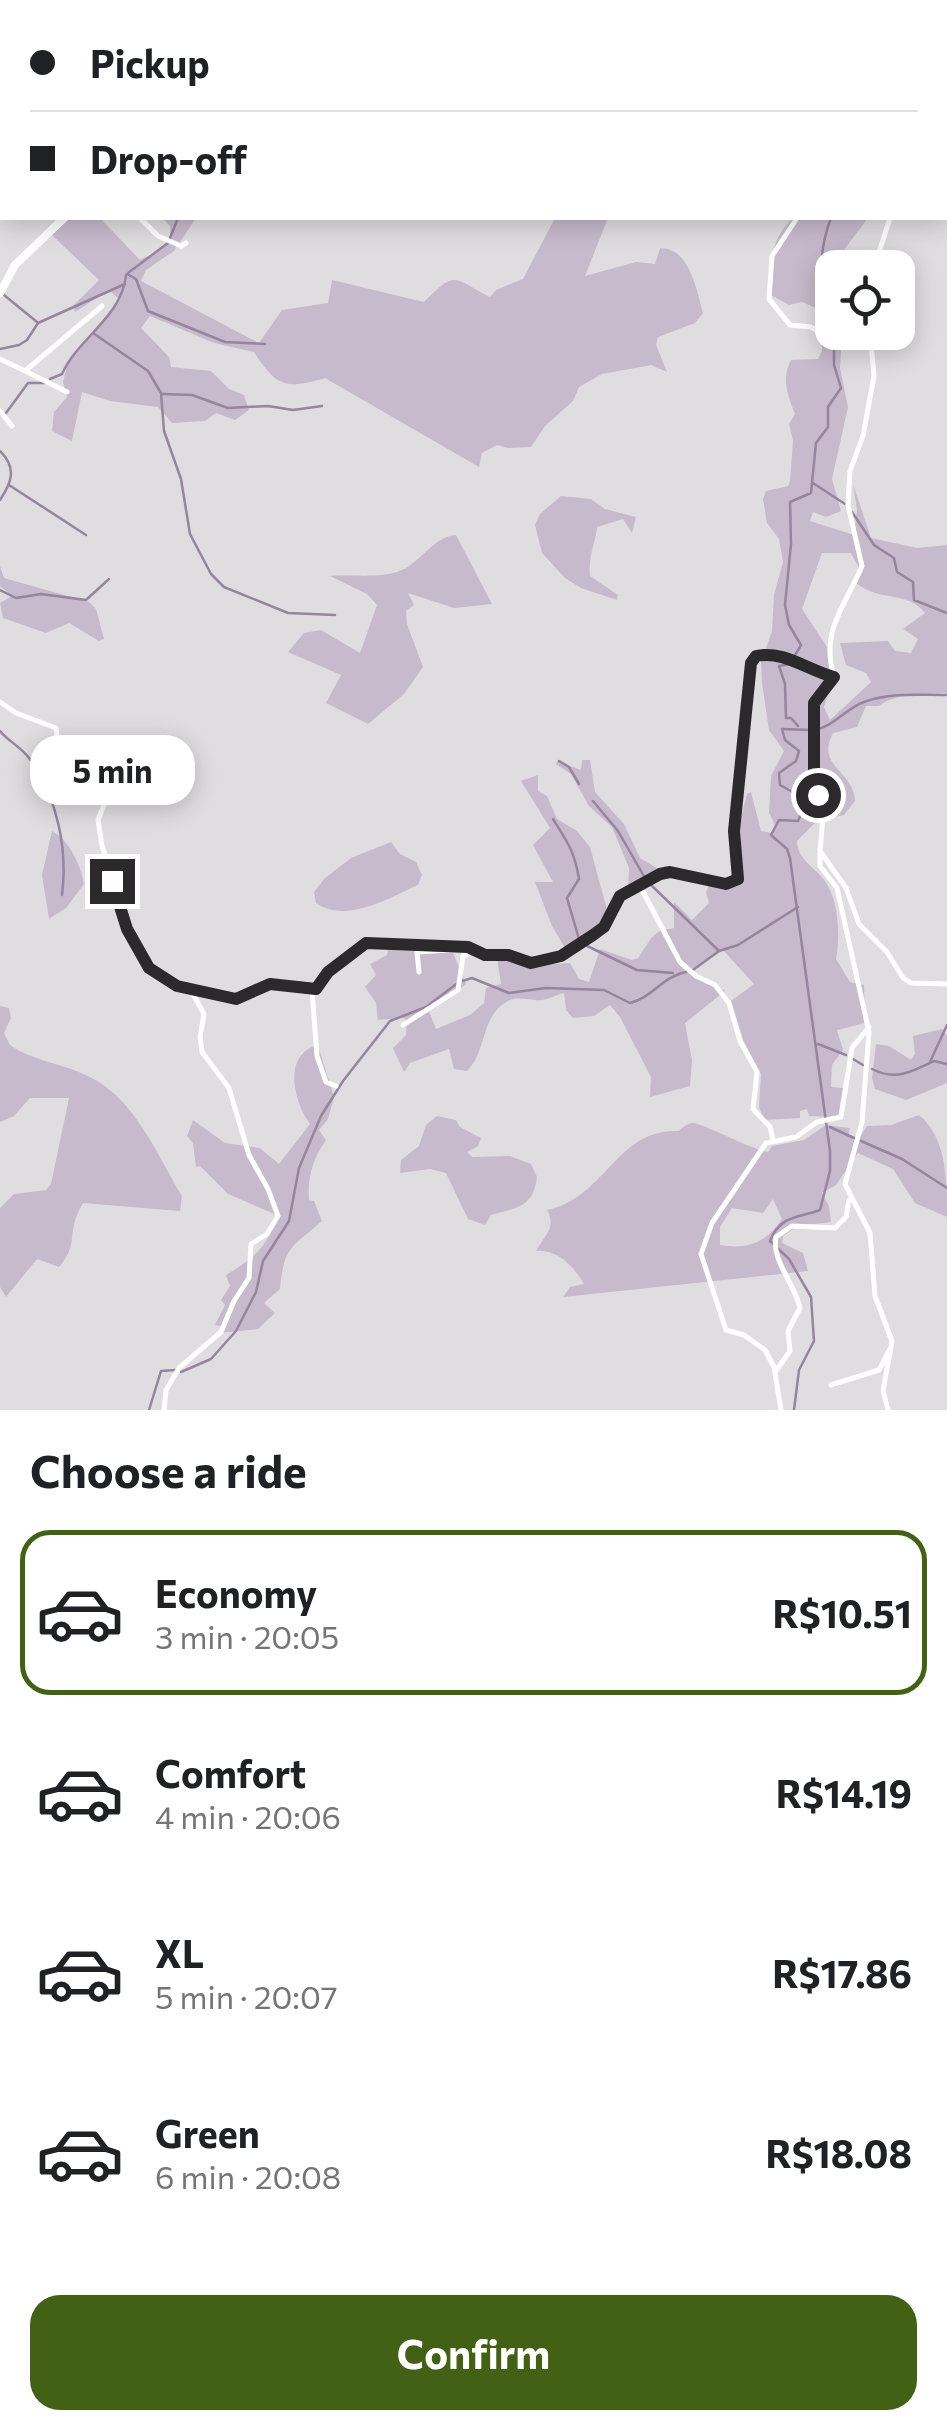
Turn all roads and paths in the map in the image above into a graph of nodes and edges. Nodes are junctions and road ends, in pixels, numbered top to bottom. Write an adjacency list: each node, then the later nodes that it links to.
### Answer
1 (62, 220): 7 (street)
2 (143, 220): 5 (street)
3 (796, 220): 9 (street)
4 (889, 220): 6 (street)
5 (186, 243)
6 (880, 250)
7 (0, 293)
8 (102, 306): 12 (street)
9 (815, 330)
10 (872, 350): 16 (street)
11 (0, 359): 12 (street)
12 (24, 371): 13 (street)
13 (67, 392)
14 (0, 411): 15 (street)
15 (12, 426)
16 (834, 677): 18 (street); 19 (street)
17 (0, 702): 25 (street)
18 (820, 849): 23 (street); 27 (street)
19 (640, 886): 21 (street); 29 (street)
20 (458, 948): 21 (street); 22 (street); 24 (street)
21 (476, 950): 26 (street)
22 (419, 972)
23 (947, 984)
24 (312, 990): 25 (street); 28 (street)
25 (192, 991): 34 (street)
26 (403, 1025)
27 (869, 1027): 29 (street); 30 (street)
28 (336, 1086)
29 (773, 1140): 32 (street)
30 (849, 1197): 31 (street); 32 (street)
31 (893, 1344): 33 (street); 36 (street)
32 (775, 1372): 35 (street)
33 (832, 1385)
34 (164, 1410)
35 (781, 1410)
36 (888, 1410)

